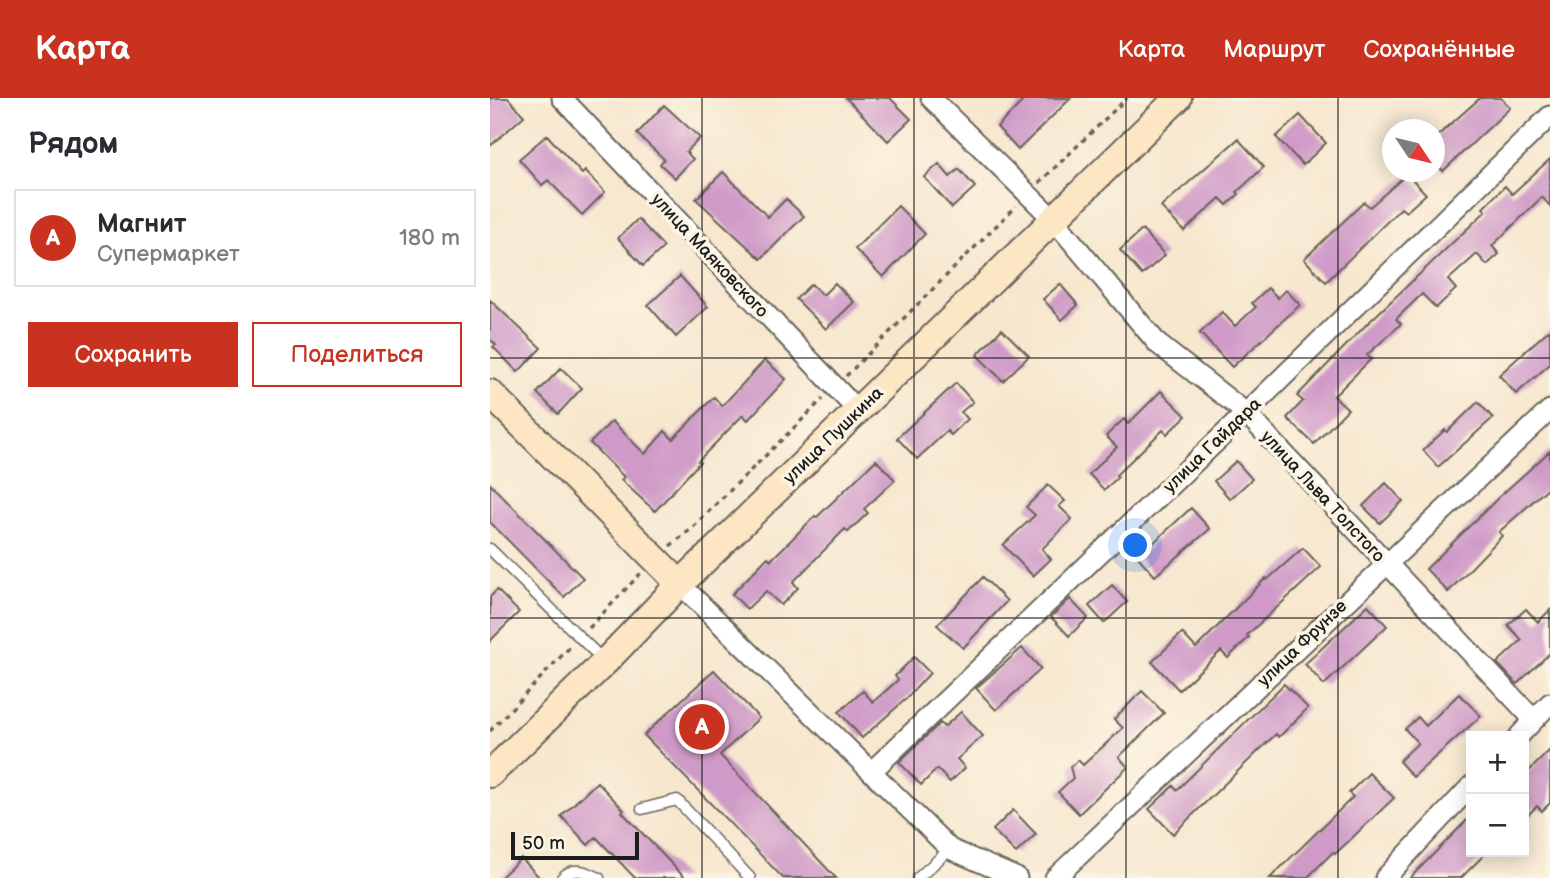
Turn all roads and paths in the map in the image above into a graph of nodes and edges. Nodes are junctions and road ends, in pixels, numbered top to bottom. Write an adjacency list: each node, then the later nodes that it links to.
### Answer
1 (562, 98): 8 (street, улица Маяковского)
2 (931, 98): 6 (street, улица Льва Толстого)
3 (1127, 98): 6 (path)
4 (1178, 98): 7 (street, улица Пушкина)
5 (1550, 116): 12 (street, улица Гайдара)
6 (1027, 195): 7 (street, улица Льва Толстого); 8 (path)
7 (1054, 220): 11 (street, улица Пушкина); 12 (street, улица Льва Толстого)
8 (835, 387): 11 (street, улица Маяковского); 14 (path)
9 (490, 393): 14 (street)
10 (1550, 410): 15 (street, улица Фрунзе)
11 (858, 411): 16 (street, улица Пушкина)
12 (1246, 413): 15 (street, улица Льва Толстого); 23 (street, улица Гайдара)
13 (490, 549): 17 (lane)
14 (654, 559): 16 (street); 17 (path)
15 (1386, 563): 20 (street, улица Льва Толстого); 33 (street, улица Фрунзе)
16 (680, 584): 18 (street, улица Пушкина); 23 (street)
17 (580, 637): 18 (lane); 21 (path)
18 (605, 662): 24 (street, улица Пушкина)
19 (1550, 703): 20 (street)
20 (1534, 720): 22 (street)
21 (490, 730)
22 (1524, 731)
23 (872, 771): 27 (street)
24 (490, 774)
25 (1466, 791): 34 (street)
26 (642, 809): 30 (lane)
27 (950, 849): 31 (lane); 32 (street)
28 (562, 878): 29 (lane)
29 (599, 878)
30 (750, 878)
31 (918, 878)
32 (1017, 878)
33 (1055, 878)
34 (1385, 878)

